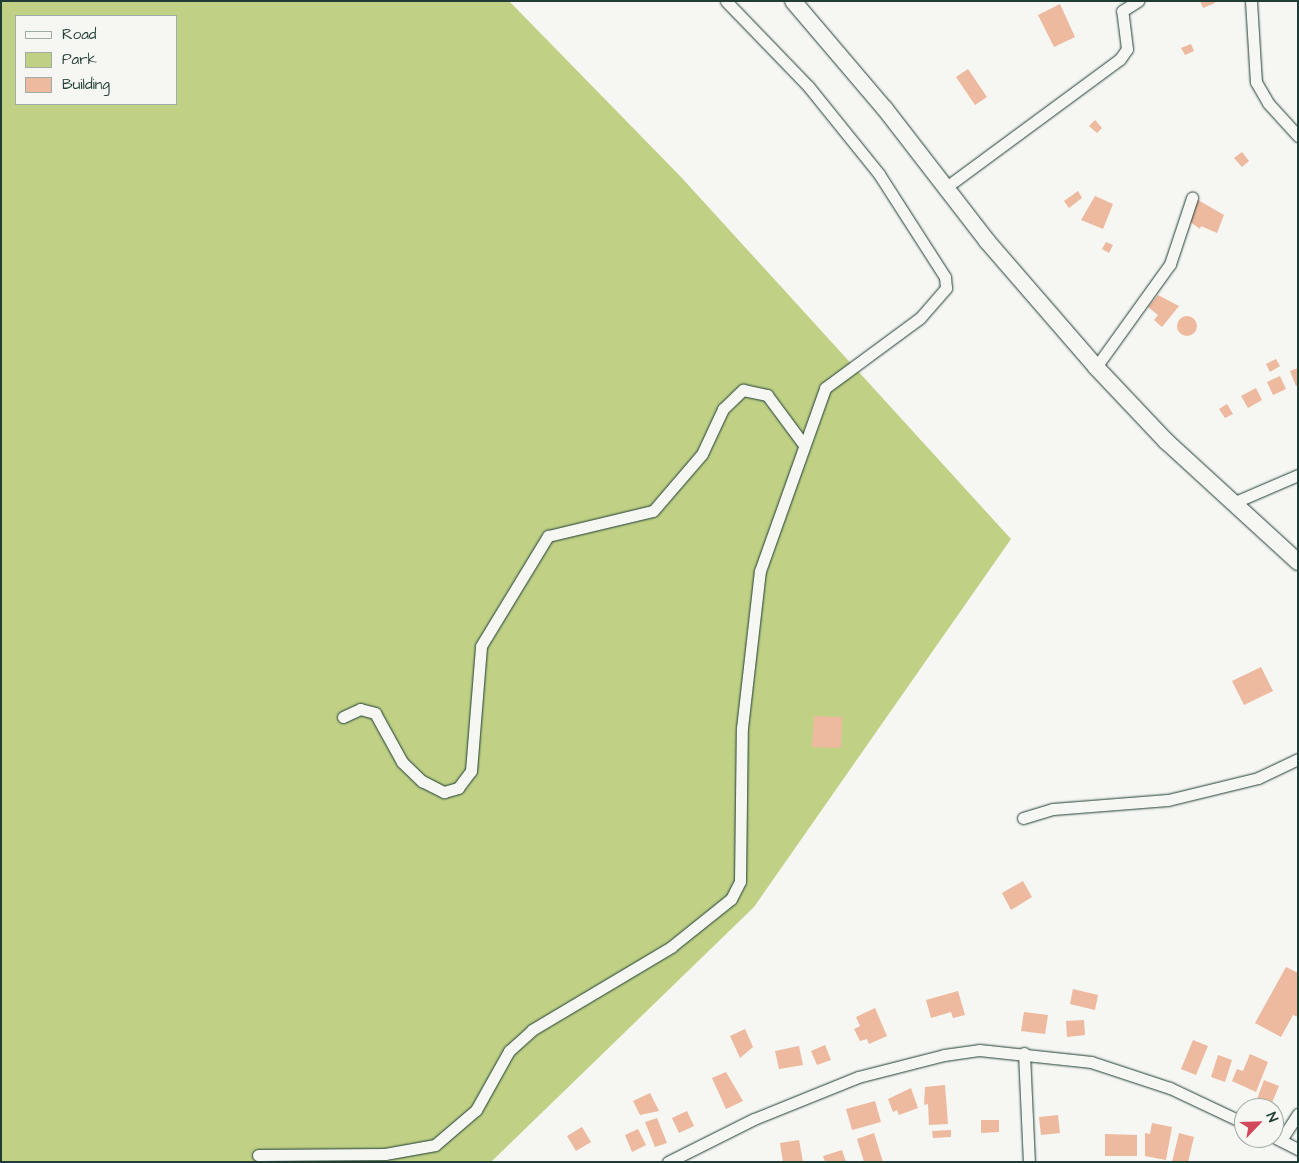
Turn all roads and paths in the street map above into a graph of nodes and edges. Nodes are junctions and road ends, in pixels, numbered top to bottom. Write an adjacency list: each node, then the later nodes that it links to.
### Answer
1 (726, 1): 10 (street)
2 (793, 1): 7 (main road)
3 (1138, 1): 5 (street)
4 (1251, 1): 6 (street)
5 (1123, 4): 7 (street)
6 (1298, 136)
7 (945, 188): 9 (main road)
8 (1192, 198): 9 (street)
9 (1096, 367): 12 (main road)
10 (804, 445): 14 (street); 23 (street)
11 (1298, 475): 12 (street)
12 (1233, 503): 13 (main road)
13 (1298, 562)
14 (343, 717)
15 (1298, 758): 16 (street)
16 (1023, 818)
17 (1024, 1053): 19 (street); 24 (street); 25 (street)
18 (1298, 1114): 20 (street)
19 (1234, 1118)
20 (1284, 1132)
21 (1284, 1142): 22 (street)
22 (1298, 1149)
23 (258, 1155)
24 (668, 1162)
25 (1029, 1162)

